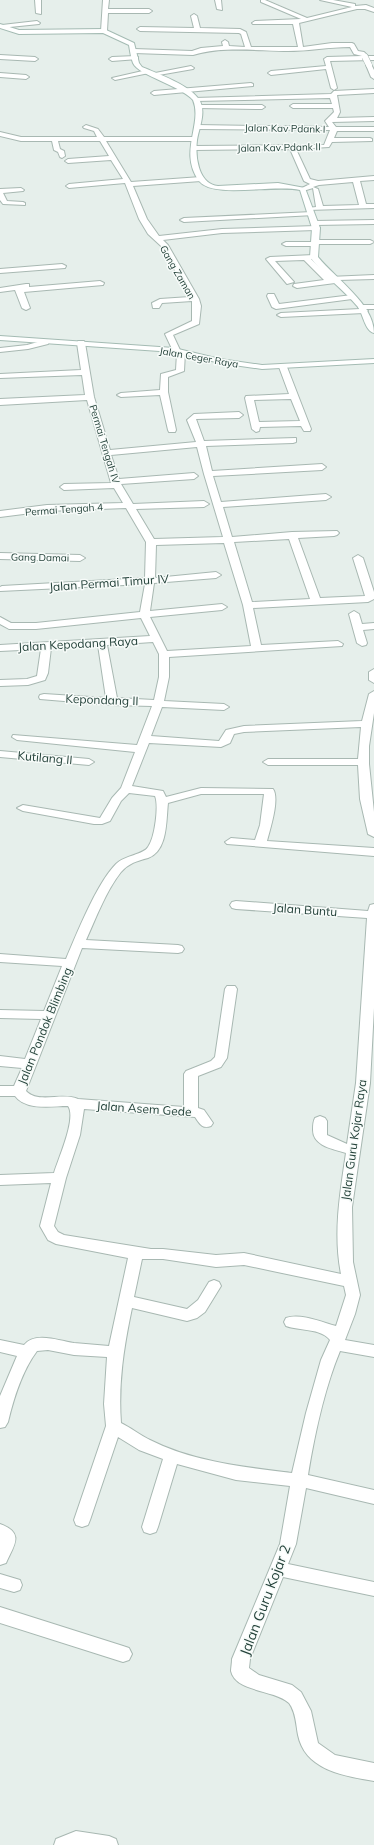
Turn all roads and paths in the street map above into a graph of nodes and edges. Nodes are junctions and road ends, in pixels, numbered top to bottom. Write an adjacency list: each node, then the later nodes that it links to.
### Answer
1 (38, 0): 11 (street)
2 (106, 0): 9 (street)
3 (218, 0): 7 (street)
4 (323, 0): 6 (street)
5 (263, 1): 14 (street)
6 (360, 6): 8 (street); 14 (street)
7 (220, 9)
8 (374, 10)
9 (106, 11): 10 (street); 21 (street)
10 (149, 11)
11 (39, 13)
12 (194, 16): 20 (street)
13 (13, 19): 18 (street)
14 (311, 19): 15 (street); 23 (street)
15 (296, 22): 17 (street); 23 (street)
16 (36, 23): 18 (street)
17 (256, 23)
18 (1, 25): 21 (street)
19 (140, 29): 20 (street)
20 (197, 30): 22 (street)
21 (104, 31): 28 (street)
22 (223, 31): 25 (street); 26 (street)
23 (298, 34): 24 (street)
24 (300, 46)
25 (226, 48): 26 (street); 27 (street)
26 (249, 49): 43 (street, bridge)
27 (204, 50): 28 (street); 35 (street)
28 (134, 51): 31 (street)
29 (322, 51): 36 (street)
30 (0, 57): 33 (street)
31 (136, 58): 34 (street); 39 (street)
32 (374, 58): 36 (street)
33 (35, 59)
34 (112, 59)
35 (208, 59)
36 (327, 59): 38 (street)
37 (191, 68): 39 (street)
38 (330, 69): 40 (street); 48 (street)
39 (150, 73): 44 (street); 46 (street)
40 (271, 73)
41 (0, 75): 42 (street)
42 (26, 77)
43 (374, 77)
44 (115, 78)
45 (252, 85): 46 (street)
46 (184, 91): 49 (street); 50 (street)
47 (374, 91): 48 (street)
48 (334, 92): 50 (street); 52 (street)
49 (154, 93)
50 (196, 99): 53 (street)
51 (293, 106): 52 (street)
52 (335, 106): 56 (street)
53 (197, 107): 54 (street); 58 (street)
54 (262, 107)
55 (374, 119): 56 (street)
56 (329, 120): 59 (street, Jalan Kav Pdank II)
57 (86, 127): 64 (street)
58 (197, 127): 59 (street, Jalan Kav Pdank I); 62 (street)
59 (334, 129): 60 (street, Jalan Kav Pdank I); 65 (street, Jalan Kav Pdank II)
60 (374, 129)
61 (0, 134): 63 (street)
62 (194, 139): 64 (street); 68 (street)
63 (54, 140): 64 (street); 69 (street)
64 (103, 140): 70 (street, Gang Zaman)
65 (329, 140): 66 (street); 67 (street, Jalan Kav Pdank II)
66 (370, 140)
67 (292, 147): 68 (street, Jalan Kav Pdank II); 77 (street)
68 (194, 148): 73 (street)
69 (62, 156)
70 (113, 158): 71 (street); 75 (street, Gang Zaman)
71 (68, 161)
72 (374, 178): 74 (street)
73 (201, 179): 75 (street); 78 (street)
74 (356, 179): 77 (street); 83 (street)
75 (127, 183): 76 (street); 90 (street, Gang Zaman)
76 (69, 186)
77 (316, 186): 78 (street); 85 (street)
78 (303, 189): 86 (street)
79 (21, 190): 80 (street)
80 (0, 191)
81 (0, 194): 82 (street)
82 (22, 204)
83 (363, 206): 84 (street); 85 (street)
84 (374, 206)
85 (320, 209): 86 (street)
86 (311, 212): 87 (street); 89 (street)
87 (184, 220)
88 (374, 222): 89 (street)
89 (316, 226): 90 (street); 92 (street)
90 (157, 238): 108 (street, Gang Zaman)
91 (370, 242): 92 (street)
92 (315, 243): 93 (street); 95 (street)
93 (286, 244)
94 (305, 257): 95 (street); 99 (street); 101 (street)
95 (314, 257): 99 (street)
96 (62, 266): 97 (street)
97 (0, 271)
98 (374, 277): 99 (street)
99 (331, 279): 103 (street); 107 (street)
100 (54, 282): 104 (street)
101 (290, 282)
102 (100, 283): 104 (street)
103 (297, 286)
104 (19, 288): 105 (street); 111 (street)
105 (0, 290)
106 (271, 296): 107 (street)
107 (352, 297): 112 (street)
108 (195, 299): 109 (street); 119 (street, Gang Zaman)
109 (156, 306)
110 (374, 307): 112 (street)
111 (26, 308)
112 (363, 309): 113 (street); 114 (street)
113 (280, 315)
114 (374, 331)
115 (0, 338): 116 (street, Jalan Ceger Raya)
116 (45, 342): 117 (street, Jalan Ceger Raya); 118 (street)
117 (81, 343): 119 (street, Jalan Ceger Raya); 122 (street, Permai Tengah IV)
118 (0, 350)
119 (175, 351): 121 (street, Jalan Ceger Raya); 124 (street)
120 (374, 360): 121 (street, Jalan Ceger Raya)
121 (283, 367): 126 (street)
122 (86, 372): 123 (street); 127 (street, Permai Tengah IV)
123 (0, 376)
124 (164, 392): 125 (street); 130 (street)
125 (121, 395)
126 (294, 396): 126 (street)
127 (90, 397): 128 (street); 133 (street, Permai Tengah IV)
128 (0, 402)
129 (239, 415): 132 (street)
130 (172, 430)
131 (293, 440): 132 (street)
132 (199, 444): 133 (street); 135 (street)
133 (107, 453): 137 (street, Permai Tengah IV)
134 (322, 467): 135 (street)
135 (208, 474): 141 (street)
136 (194, 476): 137 (street)
137 (116, 483): 138 (street); 142 (street, Permai Tengah IV)
138 (64, 487)
139 (326, 497): 141 (street)
140 (204, 504): 142 (street, Permai Tengah 4)
141 (218, 505): 146 (street)
142 (130, 506): 143 (street, Permai Tengah 4); 147 (street, Permai Tengah IV)
143 (0, 514)
144 (334, 533): 145 (street)
145 (292, 535): 146 (street); 154 (street)
146 (227, 540): 147 (street); 155 (street)
147 (151, 542): 152 (street, Permai Tengah IV)
148 (0, 556): 149 (street, Gang Damai)
149 (80, 558)
150 (358, 558): 154 (street)
151 (216, 575): 152 (street, Jalan Permai Timur IV)
152 (150, 581): 153 (street, Jalan Permai Timur IV); 158 (street, Permai Tengah IV)
153 (2, 590)
154 (316, 602): 155 (street)
155 (248, 605): 168 (street)
156 (222, 607): 158 (street)
157 (354, 614): 161 (street)
158 (144, 615): 159 (street); 162 (street)
159 (0, 620)
160 (374, 626): 161 (street)
161 (358, 627): 164 (street)
162 (156, 639): 163 (street, Jalan Kepodang Raya); 169 (street)
163 (102, 642): 166 (street, Jalan Kepodang Raya); 175 (street)
164 (362, 643)
165 (338, 644): 168 (street)
166 (46, 646): 167 (street, Jalan Kepodang Raya); 172 (street)
167 (0, 648)
168 (256, 648): 169 (street)
169 (164, 654): 176 (street)
170 (374, 672): 171 (street)
171 (374, 680)
172 (0, 683)
173 (374, 694): 178 (street)
174 (44, 697): 175 (street, Kepondang II)
175 (112, 702): 176 (street, Kepondang II)
176 (159, 702): 177 (street, Kepondang II); 180 (street)
177 (224, 707)
178 (365, 724): 180 (street); 181 (street)
179 (17, 737): 180 (street)
180 (143, 744): 186 (street)
181 (369, 747): 185 (street)
182 (0, 754): 183 (street, Kutilang II)
183 (89, 762)
184 (268, 762): 185 (street)
185 (364, 762): 189 (street)
186 (126, 789): 187 (street); 188 (street)
187 (163, 800): 191 (street); 196 (street, Jalan Pondok Blimbing)
188 (23, 808)
189 (374, 834)
190 (231, 842): 191 (street)
191 (260, 844): 192 (street)
192 (374, 852)
193 (236, 905): 195 (street, Jalan Buntu)
194 (374, 908): 195 (street, Jalan Guru Kojar Raya)
195 (374, 922): 211 (street, Jalan Guru Kojar Raya)
196 (79, 944): 197 (street); 199 (street, Jalan Pondok Blimbing)
197 (178, 949)
198 (0, 958): 199 (street)
199 (70, 963): 202 (street, Jalan Pondok Blimbing)
200 (231, 989): 208 (street)
201 (0, 1014): 202 (street)
202 (50, 1015): 204 (street, Jalan Pondok Blimbing)
203 (0, 1061): 204 (street)
204 (30, 1064): 206 (street, Jalan Pondok Blimbing)
205 (0, 1091): 206 (street)
206 (19, 1091): 207 (street, Jalan Pondok Blimbing)
207 (76, 1104): 208 (street, Jalan Asem Gede); 212 (street)
208 (191, 1112): 210 (street, Jalan Asem Gede)
209 (320, 1121): 211 (street)
210 (206, 1123)
211 (354, 1151): 215 (street, Jalan Guru Kojar Raya)
212 (59, 1178): 213 (street); 214 (street)
213 (0, 1180)
214 (136, 1254): 215 (street); 217 (street)
215 (351, 1282): 219 (street, Jalan Guru Kojar 2)
216 (214, 1286): 217 (street)
217 (127, 1301): 223 (street)
218 (291, 1322): 219 (street)
219 (337, 1342): 221 (street); 227 (street, Jalan Guru Kojar 2)
220 (0, 1346): 222 (street)
221 (374, 1351)
222 (27, 1352): 223 (street); 224 (street)
223 (115, 1352): 225 (street)
224 (0, 1422)
225 (114, 1426): 226 (street); 229 (street)
226 (172, 1455): 227 (street); 230 (street)
227 (298, 1480): 228 (street); 233 (street, Jalan Guru Kojar 2)
228 (374, 1498)
229 (82, 1520)
230 (150, 1527)
231 (0, 1531): 232 (street)
232 (0, 1558)
233 (278, 1569): 234 (street); 237 (street, Jalan Guru Kojar 2)
234 (374, 1589)
235 (0, 1615): 236 (street)
236 (123, 1654)
237 (374, 1772)
238 (63, 1845): 239 (street)
239 (109, 1845)

